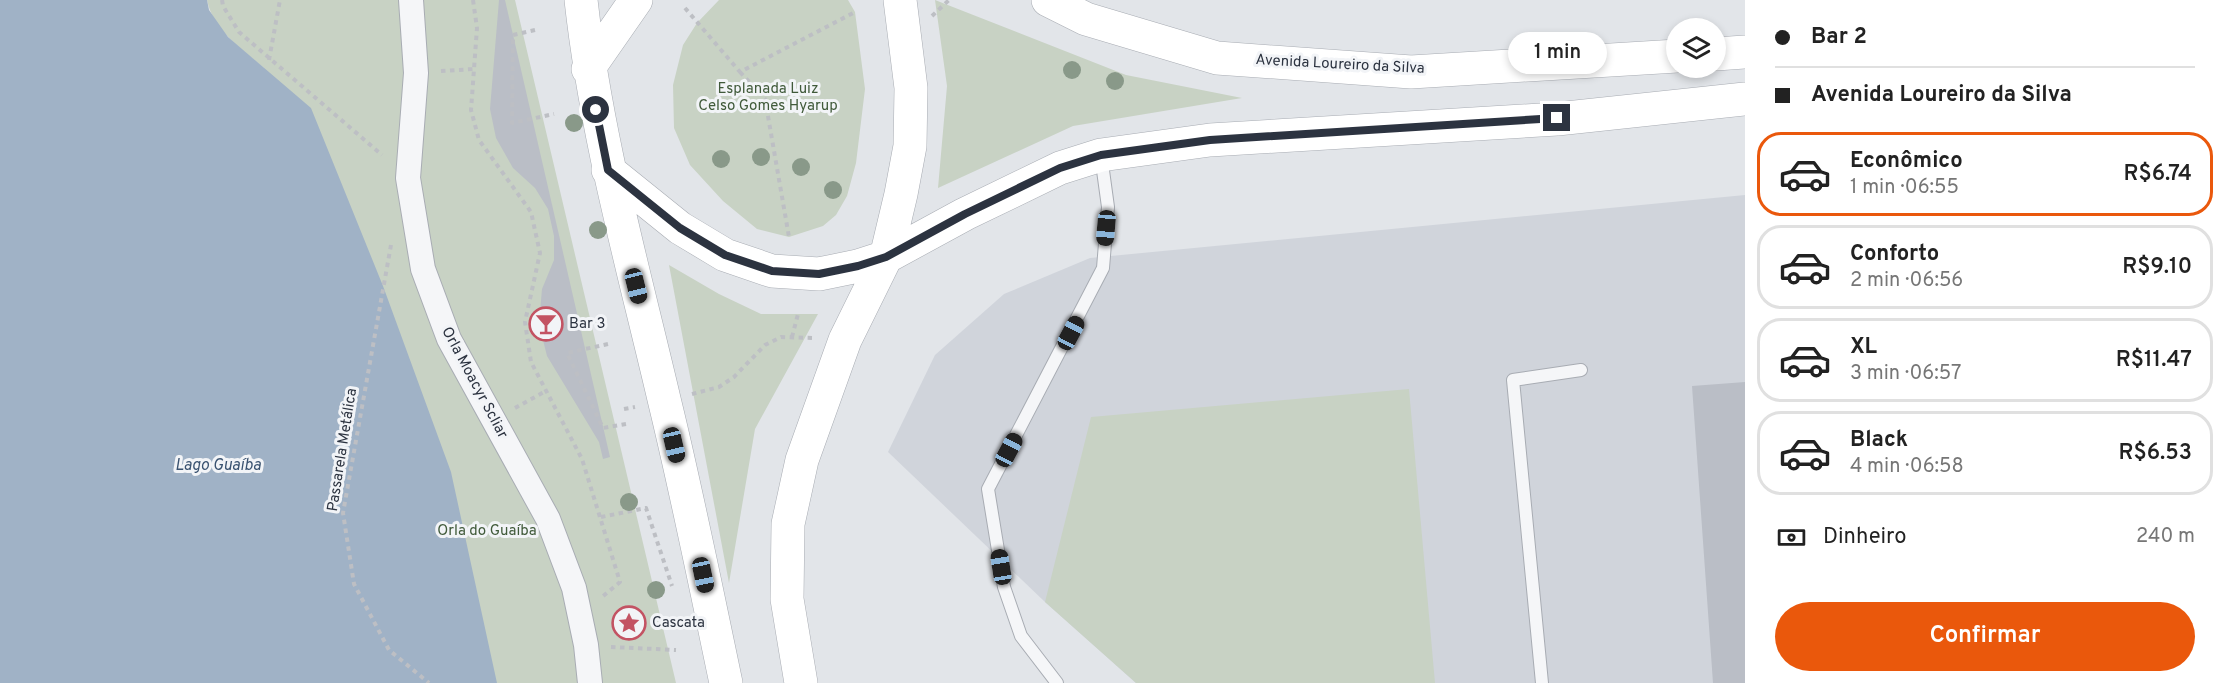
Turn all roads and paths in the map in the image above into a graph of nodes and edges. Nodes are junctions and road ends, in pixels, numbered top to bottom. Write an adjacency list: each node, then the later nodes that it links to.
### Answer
1 (222, 0): 17 (path)
2 (280, 0): 17 (path)
3 (411, 0): 36 (street, Orla Moacyr Scliar)
4 (473, 0): 33 (path)
5 (581, 0): 18 (main road)
6 (636, 0): 18 (main road)
7 (900, 0): 27 (main road)
8 (949, 0): 12 (path)
9 (1048, 0): 16 (main road, Avenida Loureiro da Silva)
10 (685, 8): 19 (path)
11 (855, 12): 19 (path)
12 (932, 17)
13 (535, 30): 21 (path)
14 (1745, 52): 15 (main road)
15 (1726, 53)
16 (1666, 57)
17 (269, 60): 22 (path)
18 (588, 69): 24 (main road)
19 (740, 72): 25 (path)
20 (1745, 99): 23 (main road)
21 (554, 114)
22 (378, 152)
23 (1101, 155): 27 (main road); 47 (lane)
24 (608, 170): 27 (main road); 34 (main road)
25 (789, 237)
26 (392, 242): 43 (path, Passarela Metálica)
27 (886, 257): 30 (main road)
28 (798, 314): 29 (path)
29 (792, 337): 30 (path); 34 (path)
30 (844, 340): 46 (main road)
31 (608, 344): 37 (path)
32 (1581, 370): 48 (lane)
33 (546, 391): 36 (path); 38 (path)
34 (665, 401): 35 (path); 45 (main road)
35 (624, 409)
36 (493, 420): 44 (street, Orla Moacyr Scliar)
37 (626, 424)
38 (601, 518): 39 (path); 40 (path)
39 (672, 588)
40 (600, 599)
41 (604, 646): 42 (path)
42 (676, 650)
43 (429, 683)
44 (590, 683)
45 (726, 683)
46 (801, 683)
47 (1057, 683)
48 (1542, 683)

